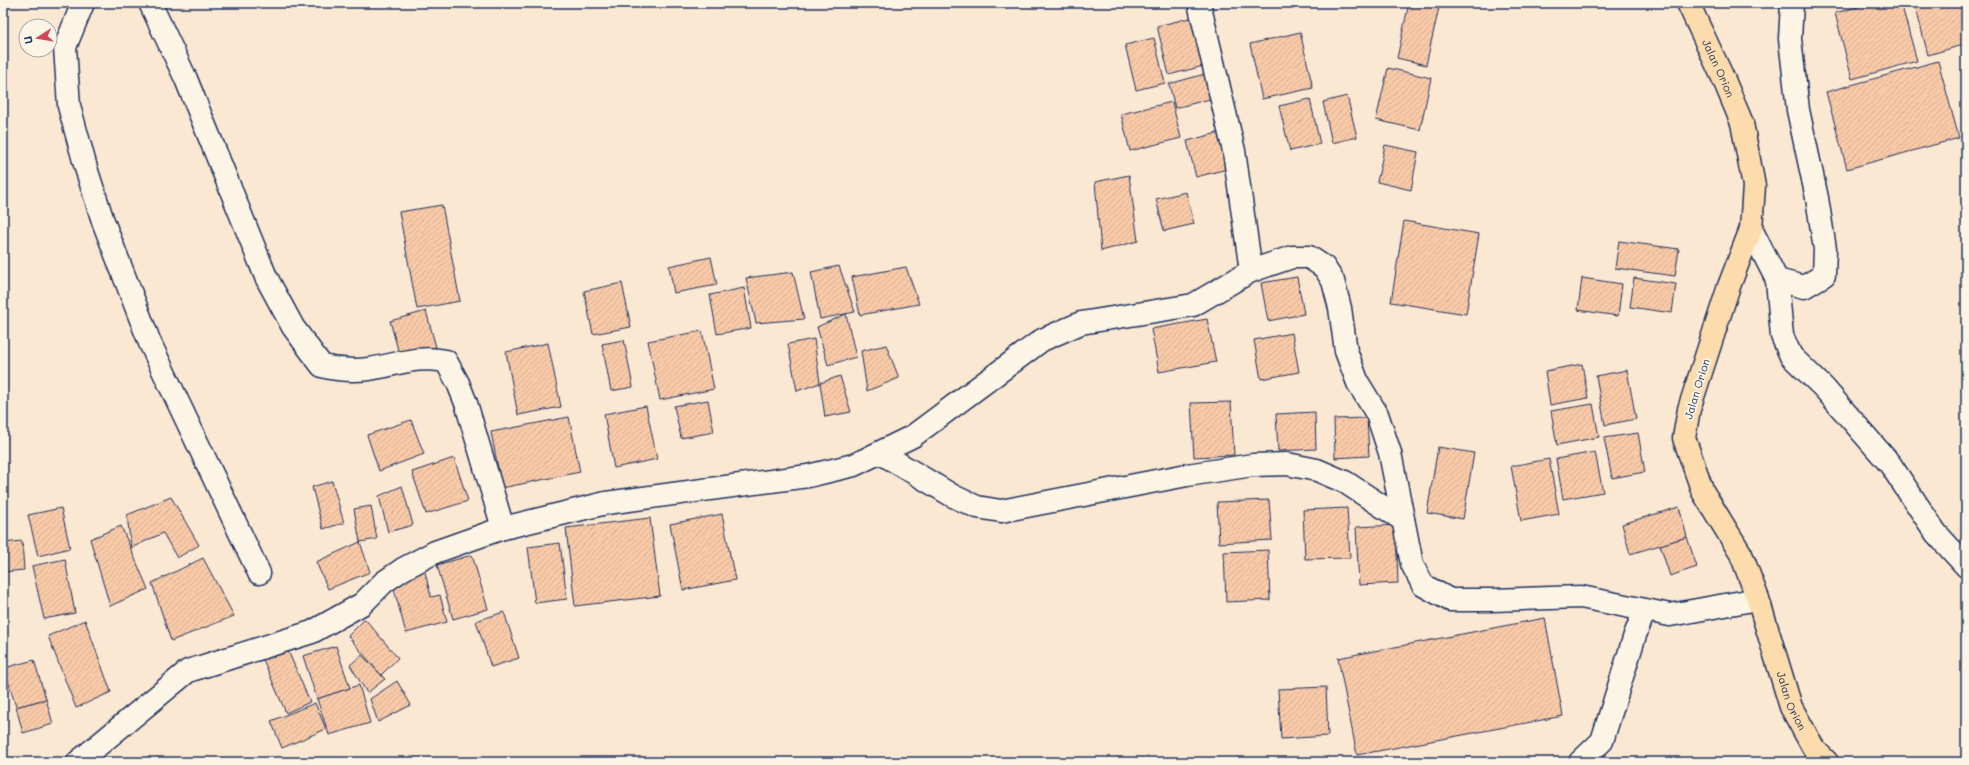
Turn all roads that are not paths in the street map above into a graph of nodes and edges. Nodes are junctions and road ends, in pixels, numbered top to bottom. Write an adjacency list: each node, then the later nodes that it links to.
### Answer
1 (82, 3): 13 (street)
2 (150, 3): 11 (street)
3 (1199, 3): 7 (street)
4 (1688, 3): 6 (highway, Jalan Orion)
5 (1792, 3): 8 (street)
6 (1751, 229): 8 (street); 14 (highway, Jalan Orion)
7 (1251, 271): 9 (street); 10 (street)
8 (1777, 280): 12 (street)
9 (881, 453): 10 (street); 11 (street)
10 (1403, 520): 15 (street)
11 (503, 528): 16 (street)
12 (1966, 566)
13 (260, 573)
14 (1758, 600): 15 (street); 18 (highway, Jalan Orion)
15 (1645, 610): 17 (street)
16 (78, 762)
17 (1580, 762)
18 (1827, 762)

